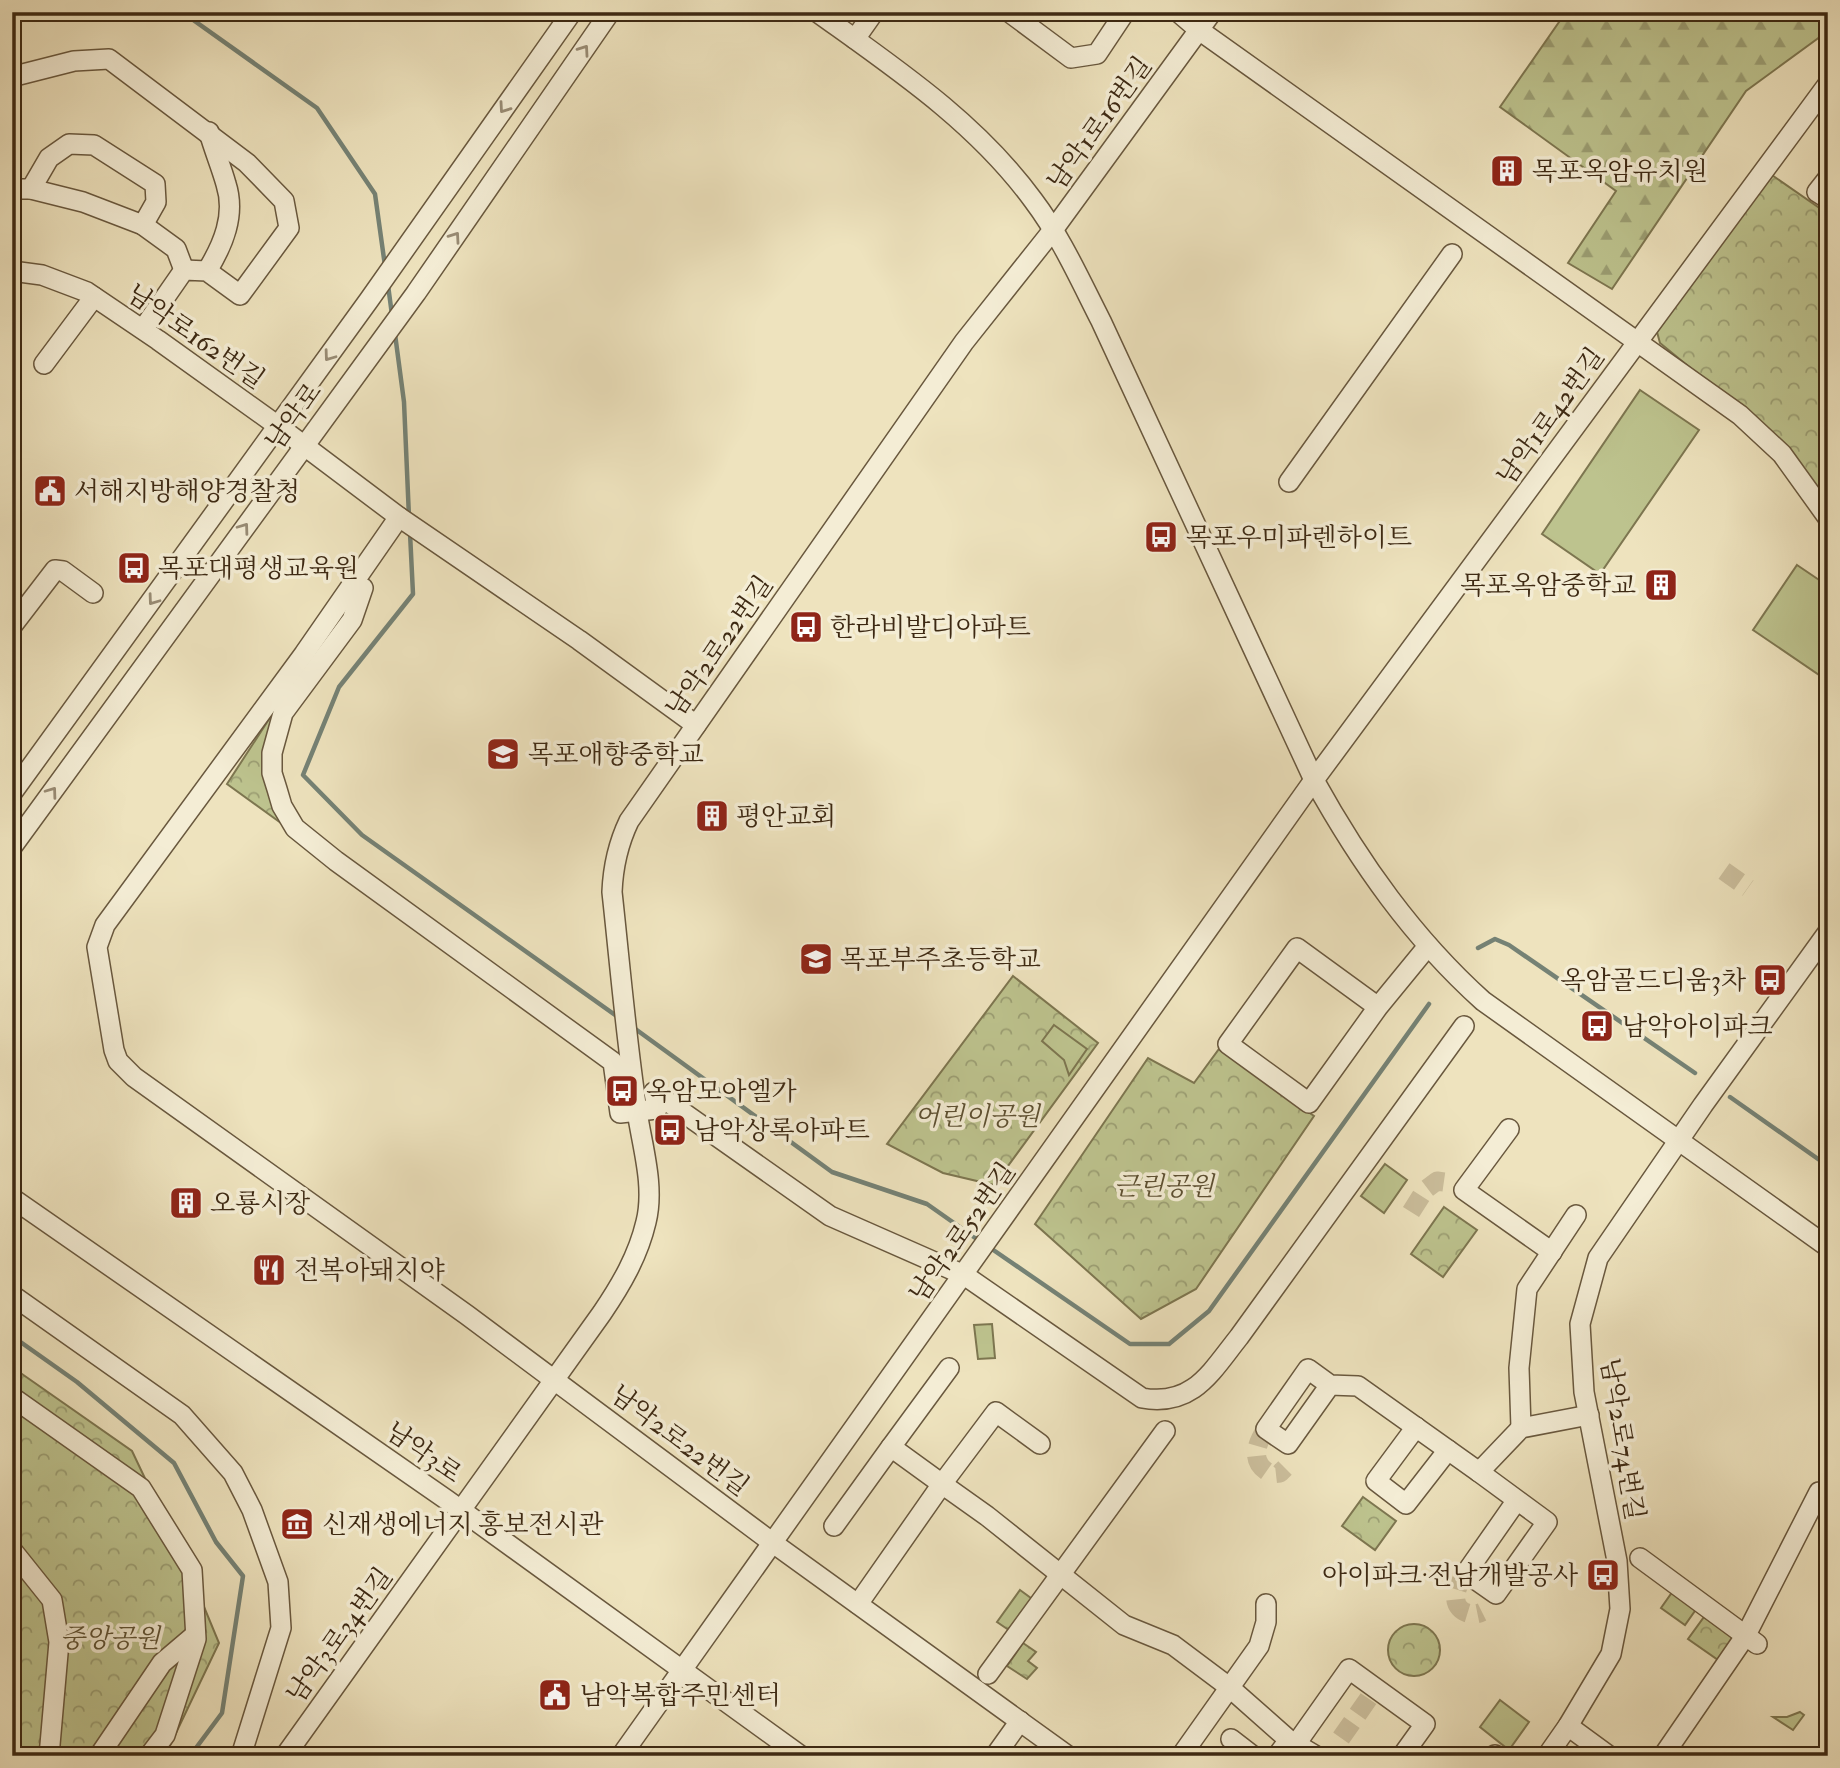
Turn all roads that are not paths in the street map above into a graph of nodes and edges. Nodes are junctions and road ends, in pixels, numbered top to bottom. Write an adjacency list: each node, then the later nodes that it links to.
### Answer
1 (572, 12): 27 (street, 남악로, one-way to 27)
2 (610, 12): 28 (street, 남악로, one-way to 2)
3 (817, 12): 10 (street)
4 (874, 12): 10 (street)
5 (1009, 12): 6 (street)
6 (1125, 12)
7 (1178, 12): 9 (street)
8 (1212, 12): 9 (street, 남악1로16번길)
9 (1199, 30): 18 (street, 남악1로16번길); 25 (street)
10 (855, 39): 18 (street)
11 (12, 79): 13 (street)
12 (1828, 85): 25 (street, 남악1로42번길)
13 (209, 132): 22 (street); 22 (street)
14 (1828, 178): 16 (street)
15 (22, 189): 17 (street); 17 (street)
16 (1828, 199)
17 (143, 226): 20 (street)
18 (1053, 230): 35 (street, 남악2로22번길); 36 (street)
19 (1452, 254): 29 (street)
20 (184, 270): 22 (street); 24 (street)
21 (12, 271): 23 (street, 남악로162번길)
22 (207, 271)
23 (94, 297): 24 (street, 남악로162번길); 26 (street)
24 (143, 329): 27 (street, 남악로162번길)
25 (1638, 341): 30 (street); 36 (street, 남악1로42번길)
26 (44, 364)
27 (278, 426): 28 (street, 남악로162번길); 37 (street, 남악로, one-way to 37)
28 (304, 446): 31 (street, 남악로162번길); 38 (street, 남악로, one-way to 28)
29 (1289, 482)
30 (1828, 518)
31 (402, 519): 35 (street, 남악로162번길); 53 (street)
32 (363, 588): 43 (street)
33 (93, 593): 34 (street)
34 (12, 626)
35 (696, 725): 43 (street, 남악2로22번길)
36 (1314, 780): 40 (street); 50 (street, 남악2로52번길)
37 (12, 793)
38 (12, 847)
39 (1828, 932): 45 (street, 남악2로74번길)
40 (1428, 946): 41 (street); 45 (street)
41 (1378, 1007): 41 (street)
42 (1464, 1026): 50 (street)
43 (637, 1112): 50 (street); 53 (street, 남악2로22번길)
44 (1509, 1129): 49 (street)
45 (1680, 1140): 48 (street); 56 (street, 남악2로74번길)
46 (12, 1198): 67 (street, 남악3로)
47 (1576, 1214): 49 (street)
48 (1828, 1247)
49 (1552, 1252): 58 (street)
50 (964, 1275): 69 (street, 남악2로52번길)
51 (12, 1295): 87 (street)
52 (949, 1368): 61 (street)
53 (555, 1379): 67 (street, 남악2로22번길); 69 (street, 남악2로22번길)
54 (1330, 1385): 57 (street)
55 (12, 1397): 75 (street)
56 (1589, 1415): 58 (street); 81 (street, 남악2로74번길)
57 (1416, 1427): 62 (street); 62 (street)
58 (1521, 1428): 63 (street)
59 (1165, 1431): 72 (street)
60 (1040, 1444): 64 (street)
61 (891, 1447): 64 (street); 68 (street)
62 (1448, 1450): 63 (street)
63 (1479, 1472): 66 (street)
64 (942, 1484): 72 (street); 73 (street)
65 (1819, 1492): 76 (street)
66 (1517, 1500): 66 (street)
67 (461, 1511): 77 (street, 남악3로); 88 (street, 남악3로34번길)
68 (834, 1526)
69 (773, 1544): 73 (street); 77 (street, 남악2로52번길)
70 (12, 1550): 84 (street)
71 (1640, 1558): 76 (street)
72 (1060, 1574): 78 (street); 79 (street)
73 (858, 1604): 80 (street)
74 (1266, 1604): 79 (street)
75 (195, 1635): 85 (street); 86 (street)
76 (1752, 1640): 99 (street)
77 (683, 1670): 89 (street, 남악2로52번길); 90 (street, 남악3로)
78 (988, 1674)
79 (1229, 1687): 83 (street); 93 (street)
80 (1020, 1721): 91 (street); 92 (street)
81 (1569, 1726): 97 (street, 남악2로74번길); 98 (street)
82 (1231, 1739): 94 (street)
83 (1287, 1747): 95 (street); 96 (street)
84 (49, 1756)
85 (99, 1756)
86 (149, 1756)
87 (241, 1756)
88 (285, 1756)
89 (621, 1756)
90 (801, 1756)
91 (995, 1756)
92 (1068, 1756)
93 (1181, 1756)
94 (1253, 1756)
95 (1316, 1756)
96 (1402, 1756)
97 (1547, 1756)
98 (1609, 1756)
99 (1663, 1756)

